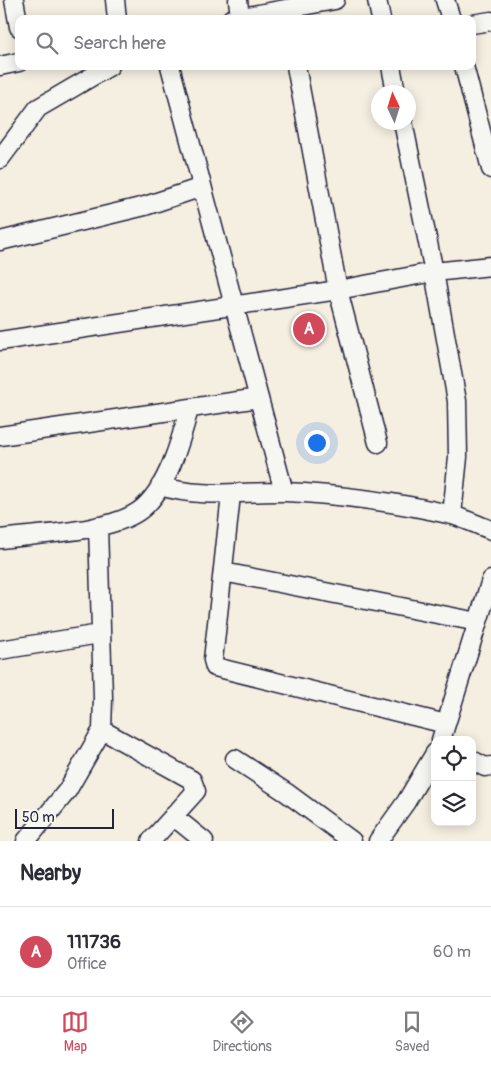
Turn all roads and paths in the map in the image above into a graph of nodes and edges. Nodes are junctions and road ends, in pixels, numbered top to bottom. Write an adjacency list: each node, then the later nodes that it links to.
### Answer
1 (14, 0): 8 (street)
2 (115, 0): 9 (street)
3 (335, 0): 7 (street)
4 (377, 0): 10 (street)
5 (446, 0): 11 (street)
6 (236, 12): 7 (street)
7 (286, 13)
8 (17, 15)
9 (117, 15)
10 (380, 15)
11 (450, 15)
12 (491, 21): 13 (street)
13 (476, 23)
14 (15, 63): 15 (street)
15 (0, 66)
16 (103, 70): 23 (street)
17 (171, 70): 25 (street)
18 (297, 70): 29 (street)
19 (392, 70): 21 (street)
20 (465, 70): 24 (street)
21 (395, 85)
22 (404, 130): 28 (street)
23 (0, 159)
24 (490, 161)
25 (202, 187): 26 (street); 30 (street)
26 (0, 241)
27 (491, 266): 28 (street)
28 (434, 272): 29 (street); 39 (street)
29 (338, 290): 30 (street); 35 (street)
30 (234, 306): 31 (street); 32 (street)
31 (0, 341)
32 (259, 398): 33 (street); 37 (street)
33 (189, 408): 34 (street); 36 (street)
34 (0, 436)
35 (378, 443)
36 (160, 486): 38 (street); 40 (street)
37 (284, 492): 38 (street); 39 (street)
38 (231, 495): 43 (street)
39 (452, 515): 41 (street)
40 (98, 526): 42 (street); 46 (street)
41 (491, 530)
42 (0, 538)
43 (223, 572): 45 (street); 49 (street)
44 (491, 580): 45 (street)
45 (478, 622): 49 (street)
46 (100, 634): 47 (street); 48 (street)
47 (0, 650)
48 (102, 730): 54 (street); 55 (street)
49 (443, 732)
50 (235, 759): 58 (street)
51 (431, 760): 59 (street)
52 (476, 762): 53 (street)
53 (491, 766)
54 (173, 816): 56 (street); 57 (street)
55 (26, 841)
56 (150, 841)
57 (204, 841)
58 (352, 841)
59 (378, 841)

